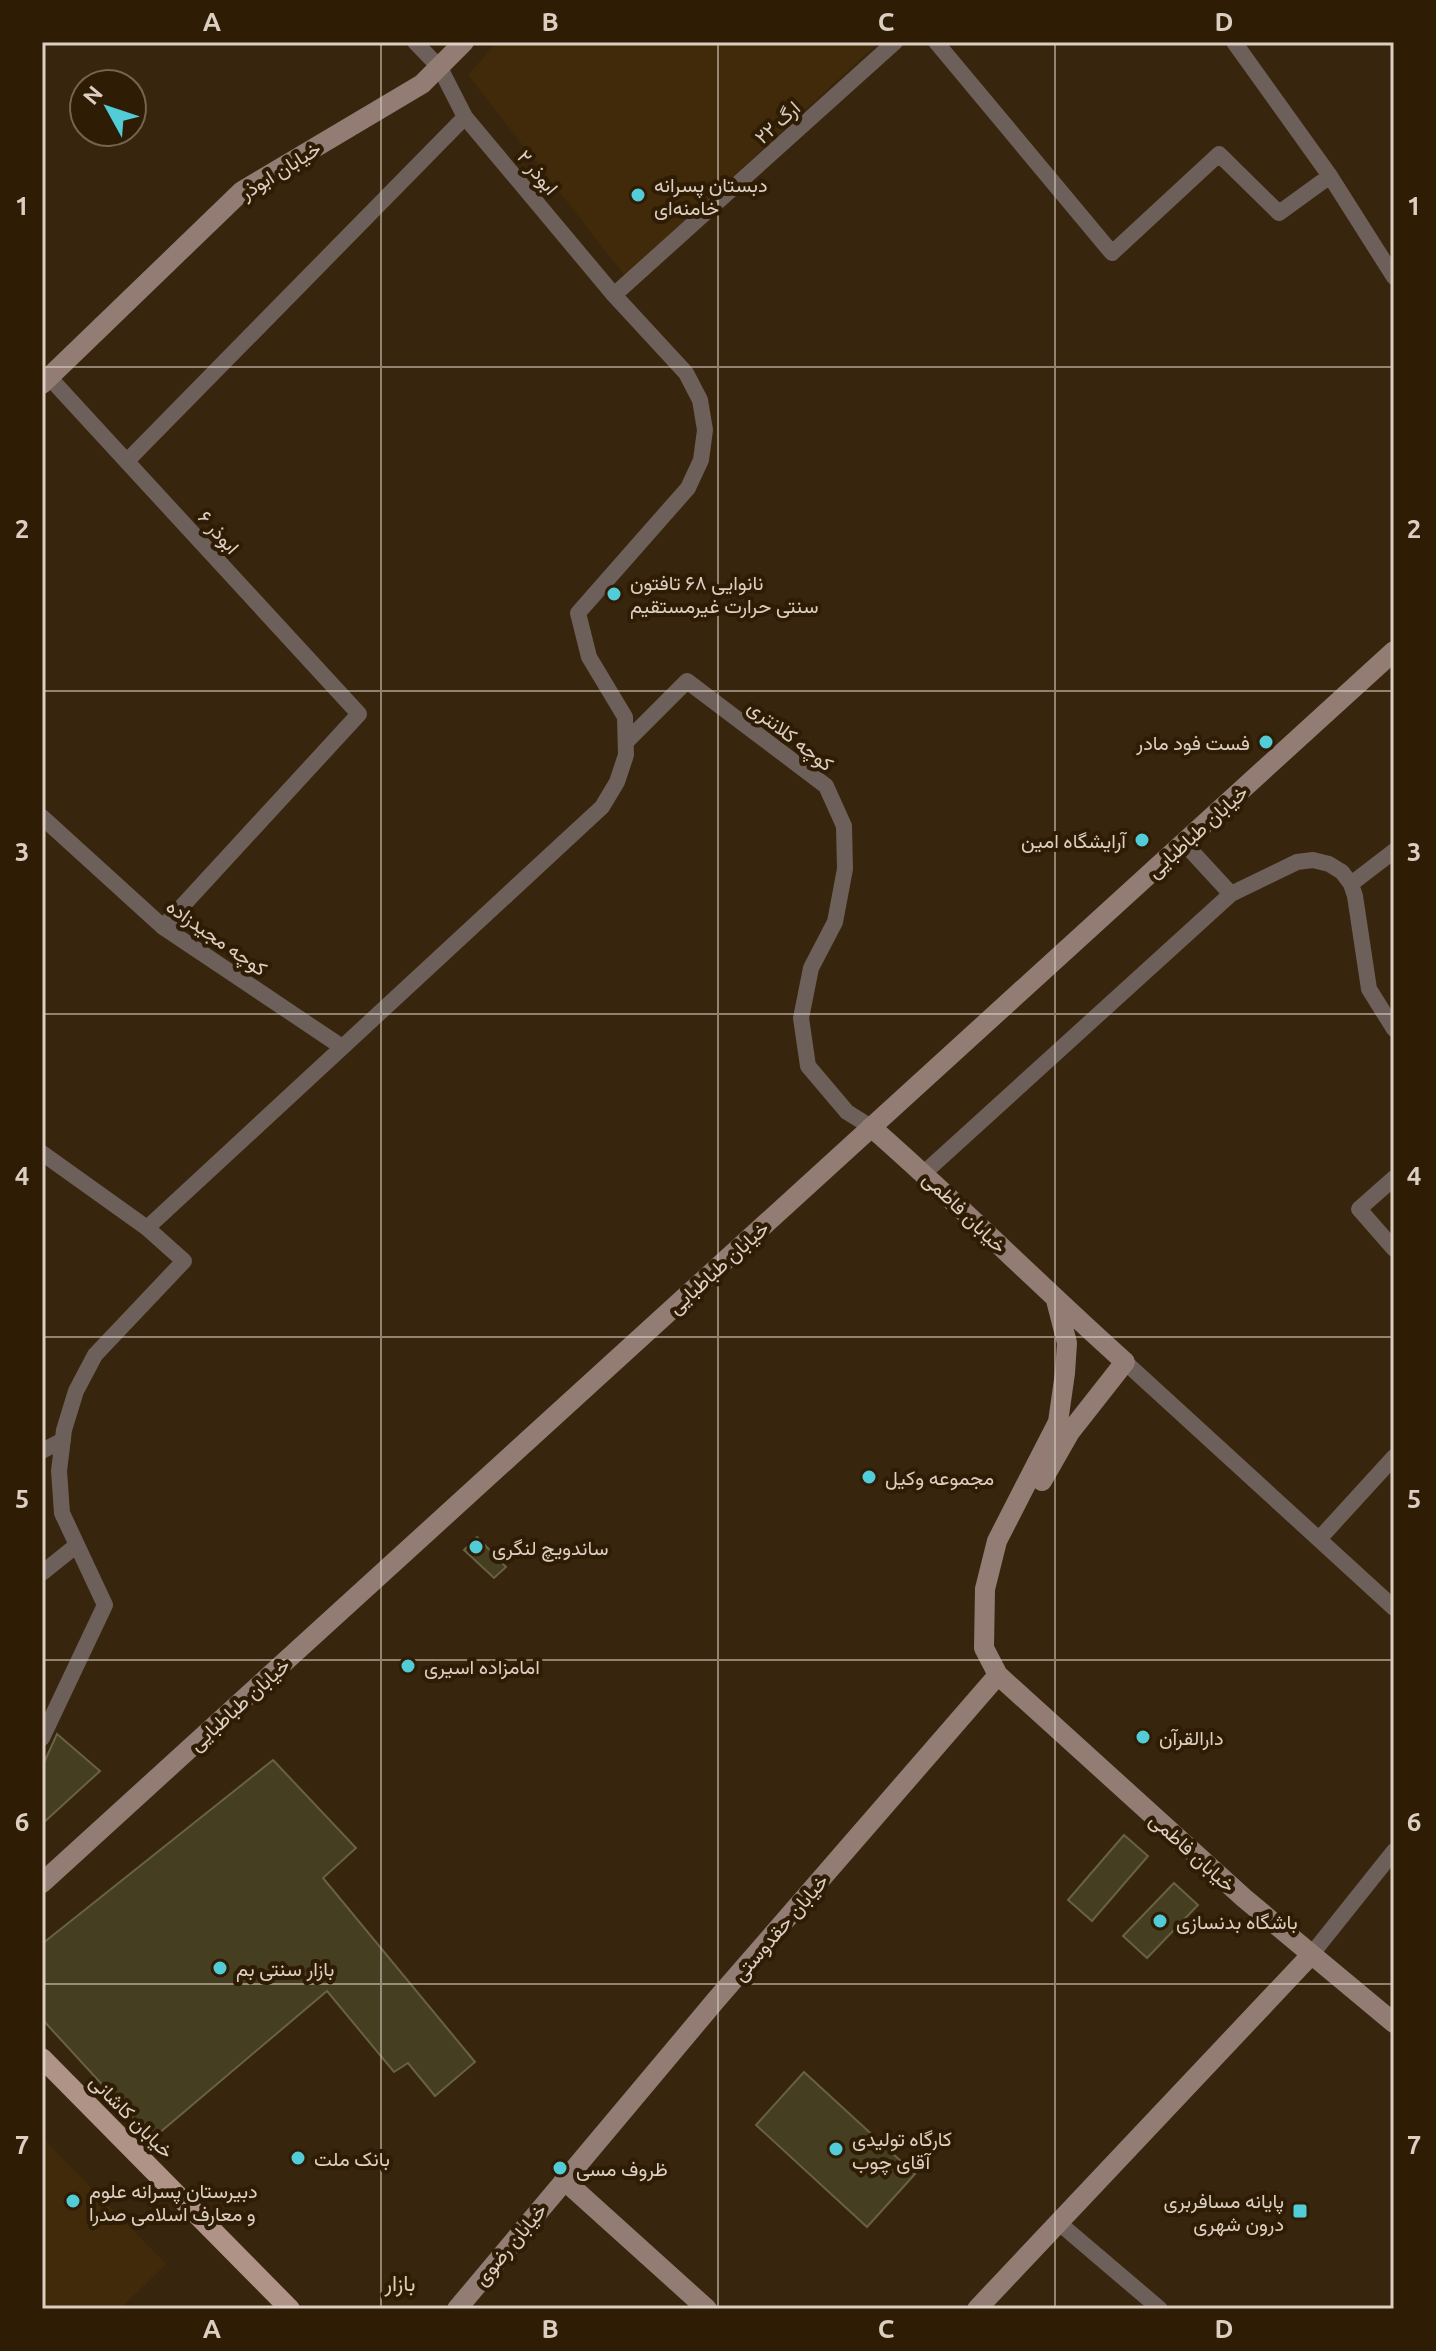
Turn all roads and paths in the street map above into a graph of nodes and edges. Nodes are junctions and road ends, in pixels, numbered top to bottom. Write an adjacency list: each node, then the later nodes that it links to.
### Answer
1 (415, 42): 6 (street, ابوذر ۲)
2 (464, 42): 6 (street, خیابان ابوذر)
3 (895, 42): 10 (street, ارگ ۲۲)
4 (936, 42): 8 (street)
5 (1234, 42): 8 (street)
6 (440, 68): 7 (street, ابوذر ۲); 11 (street, خیابان ابوذر)
7 (465, 117): 10 (street, ابوذر ۲); 12 (street)
8 (1330, 176): 9 (street)
9 (1394, 277)
10 (614, 295): 14 (street, ابوذر ۲)
11 (46, 380): 12 (street, ابوذر ۶)
12 (127, 461): 20 (street, ابوذر ۶)
13 (1394, 651): 16 (street, خیابان طباطبایی)
14 (627, 741): 22 (street); 23 (street, کوچه کلانتری)
15 (42, 817): 20 (street, کوچه مجیدزاده)
16 (1184, 843): 19 (street); 23 (street, خیابان طباطبایی)
17 (1394, 851): 18 (street)
18 (1351, 884): 19 (street); 21 (street)
19 (1231, 894): 25 (street)
20 (163, 927): 22 (street, کوچه مجیدزاده)
21 (1394, 1029)
22 (342, 1047): 27 (street)
23 (871, 1127): 25 (street, خیابان فاطمی); 41 (street, خیابان طباطبایی)
24 (42, 1153): 27 (street)
25 (924, 1173): 29 (street, خیابان فاطمی)
26 (1394, 1178): 28 (street)
27 (147, 1228): 31 (street)
28 (1394, 1249)
29 (1056, 1300): 30 (street, خیابان فاطمی); 38 (street, خیابان فاطمی)
30 (1125, 1362): 34 (street); 38 (street)
31 (63, 1440): 32 (street); 35 (street)
32 (42, 1451)
33 (1394, 1457): 34 (street)
34 (1320, 1538): 37 (street)
35 (77, 1545): 36 (street); 39 (street)
36 (43, 1570)
37 (1394, 1608)
38 (998, 1675): 42 (street, خیابان فاطمی); 45 (street, خیابان حقدوستی)
39 (42, 1738)
40 (1394, 1851): 42 (street)
41 (42, 1883)
42 (1311, 1955): 43 (street, خیابان فاطمی); 46 (street)
43 (1394, 2023)
44 (42, 2058): 47 (main road, خیابان کاشانی)
45 (564, 2180): 48 (street, خیابان رضوی); 49 (street)
46 (1059, 2223): 50 (street); 51 (street)
47 (290, 2309)
48 (457, 2309)
49 (707, 2309)
50 (977, 2309)
51 (1160, 2309)

